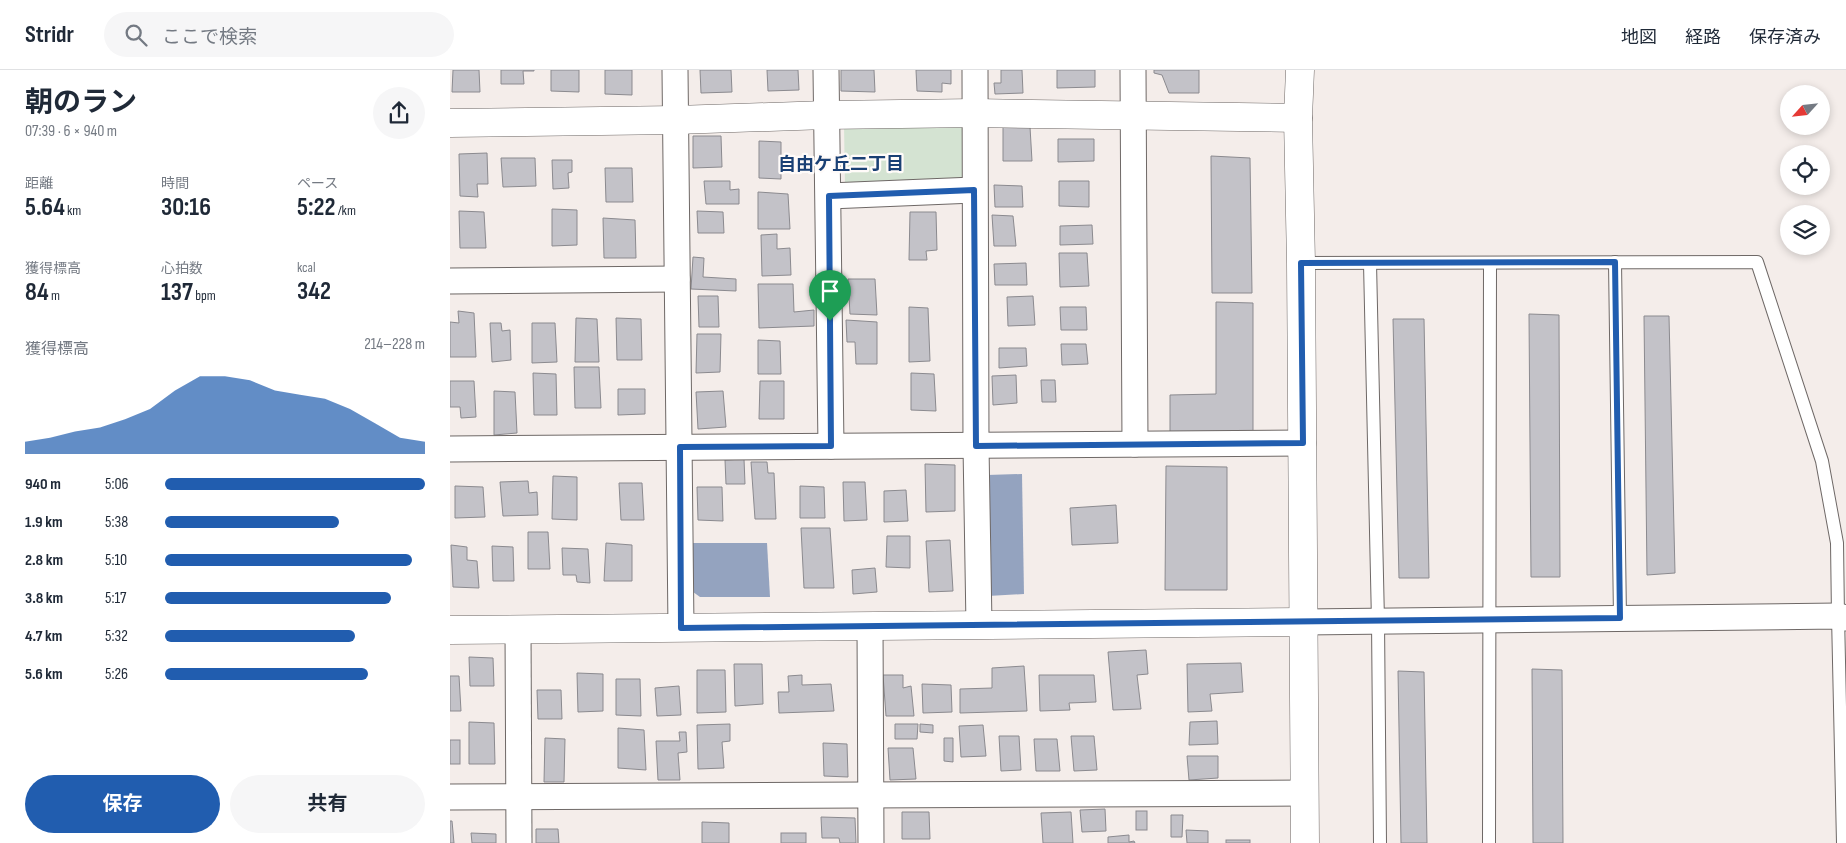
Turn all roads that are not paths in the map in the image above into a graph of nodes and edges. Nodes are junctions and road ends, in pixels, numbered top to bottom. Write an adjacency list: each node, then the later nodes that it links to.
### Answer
1 (675, 70): 10 (street)
2 (826, 70): 7 (street)
3 (974, 70): 6 (street)
4 (1133, 70): 8 (street)
5 (1300, 70): 9 (street)
6 (975, 114): 7 (street); 8 (street); 12 (street)
7 (826, 115): 10 (street); 13 (street)
8 (1134, 115): 9 (street); 21 (street)
9 (1298, 118): 15 (street)
10 (676, 120): 11 (street); 18 (street)
11 (450, 123)
12 (974, 190): 13 (street); 23 (street)
13 (829, 196): 22 (street)
14 (1615, 262): 17 (lane); 26 (lane); 27 (lane)
15 (1301, 263): 16 (lane); 20 (street)
16 (1370, 263): 17 (lane); 29 (lane)
17 (1490, 263): 28 (lane)
18 (677, 279): 19 (street); 24 (street)
19 (450, 281)
20 (1303, 443): 21 (street); 30 (street)
21 (1135, 444): 23 (street)
22 (831, 446): 23 (street); 24 (street)
23 (976, 446): 31 (street)
24 (680, 447): 25 (street); 33 (street)
25 (450, 449)
26 (1842, 617): 27 (street); 45 (lane)
27 (1620, 618): 28 (street)
28 (1491, 620): 29 (street); 44 (lane)
29 (1378, 621): 30 (street); 43 (lane)
30 (1304, 622): 31 (street); 36 (street)
31 (979, 625): 32 (street)
32 (870, 626): 33 (street); 37 (street)
33 (681, 628): 35 (street)
34 (450, 630): 35 (street)
35 (518, 630): 38 (street)
36 (1305, 793): 37 (street); 42 (street)
37 (872, 795): 38 (street); 41 (street)
38 (518, 796): 39 (street); 40 (street)
39 (450, 797)
40 (519, 843)
41 (871, 843)
42 (1306, 843)
43 (1380, 843)
44 (1489, 843)
45 (1843, 843)

